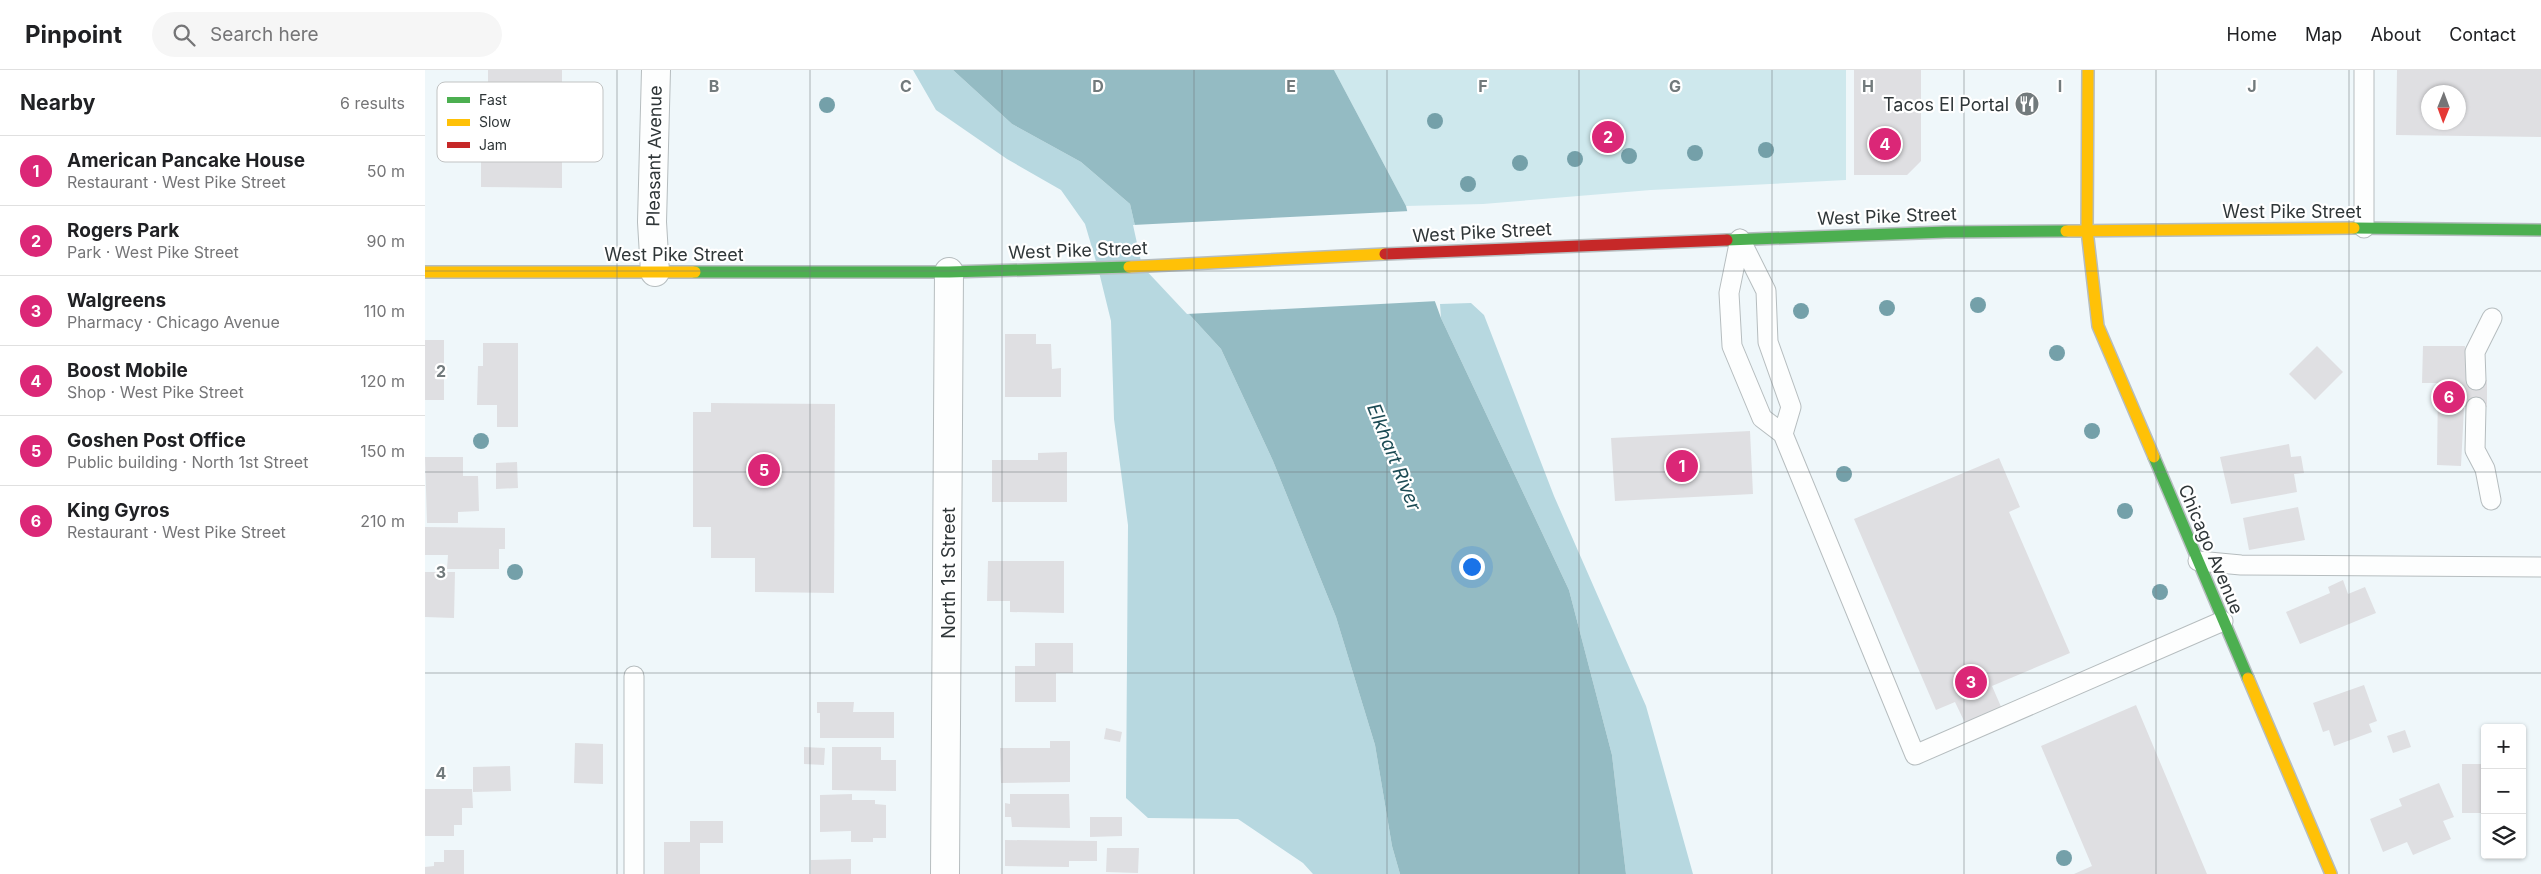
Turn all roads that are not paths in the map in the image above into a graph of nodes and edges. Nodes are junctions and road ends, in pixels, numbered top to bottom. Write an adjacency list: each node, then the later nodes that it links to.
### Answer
1 (656, 70): 9 (street, Pleasant Avenue)
2 (2088, 70): 5 (main road, Chicago Avenue)
3 (2364, 70): 4 (lane)
4 (2363, 228): 5 (main road, West Pike Street); 6 (main road, West Pike Street)
5 (2087, 230): 7 (main road, West Pike Street); 16 (main road, Chicago Avenue)
6 (2541, 230)
7 (1740, 238): 10 (main road, West Pike Street); 14 (lane); 14 (lane)
8 (425, 272): 9 (main road, West Pike Street)
9 (655, 272): 10 (main road, West Pike Street)
10 (949, 272): 21 (street, North 1st Street)
11 (2492, 318): 12 (lane)
12 (2476, 380)
13 (2475, 407): 15 (lane)
14 (1783, 434): 18 (lane)
15 (2491, 500)
16 (2198, 561): 17 (lane); 18 (main road, Chicago Avenue)
17 (2541, 567)
18 (2223, 621): 22 (main road, Chicago Avenue)
19 (635, 676): 20 (lane)
20 (634, 874)
21 (945, 874)
22 (2331, 874)

